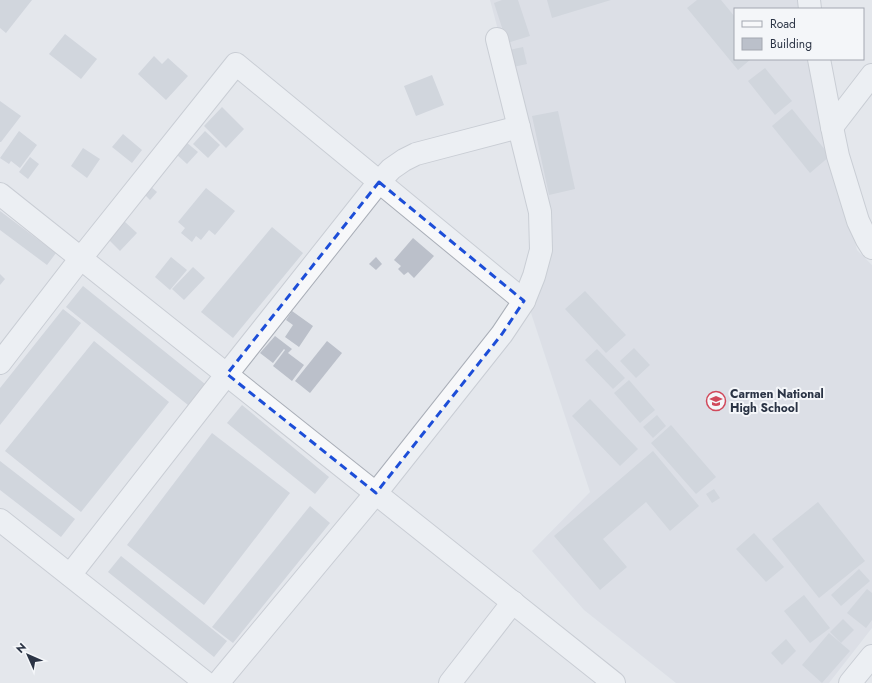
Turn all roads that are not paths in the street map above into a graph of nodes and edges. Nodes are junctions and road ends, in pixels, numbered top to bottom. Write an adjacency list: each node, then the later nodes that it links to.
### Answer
1 (497, 40): 4 (street)
2 (819, 60): 5 (street)
3 (872, 75): 5 (street)
4 (519, 127): 6 (street); 10 (street)
5 (832, 127): 8 (street)
6 (379, 182): 9 (street); 10 (street); 12 (street)
7 (0, 194): 9 (street)
8 (872, 248)
9 (81, 258): 11 (street); 12 (street)
10 (524, 301): 13 (street)
11 (0, 363)
12 (227, 374): 13 (street); 15 (street)
13 (376, 493): 16 (street); 20 (street)
14 (0, 520): 15 (street)
15 (70, 575): 19 (street)
16 (513, 602): 18 (street); 21 (street)
17 (872, 656): 22 (street)
18 (605, 680)
19 (206, 683)
20 (218, 683)
21 (450, 683)
22 (850, 683)

